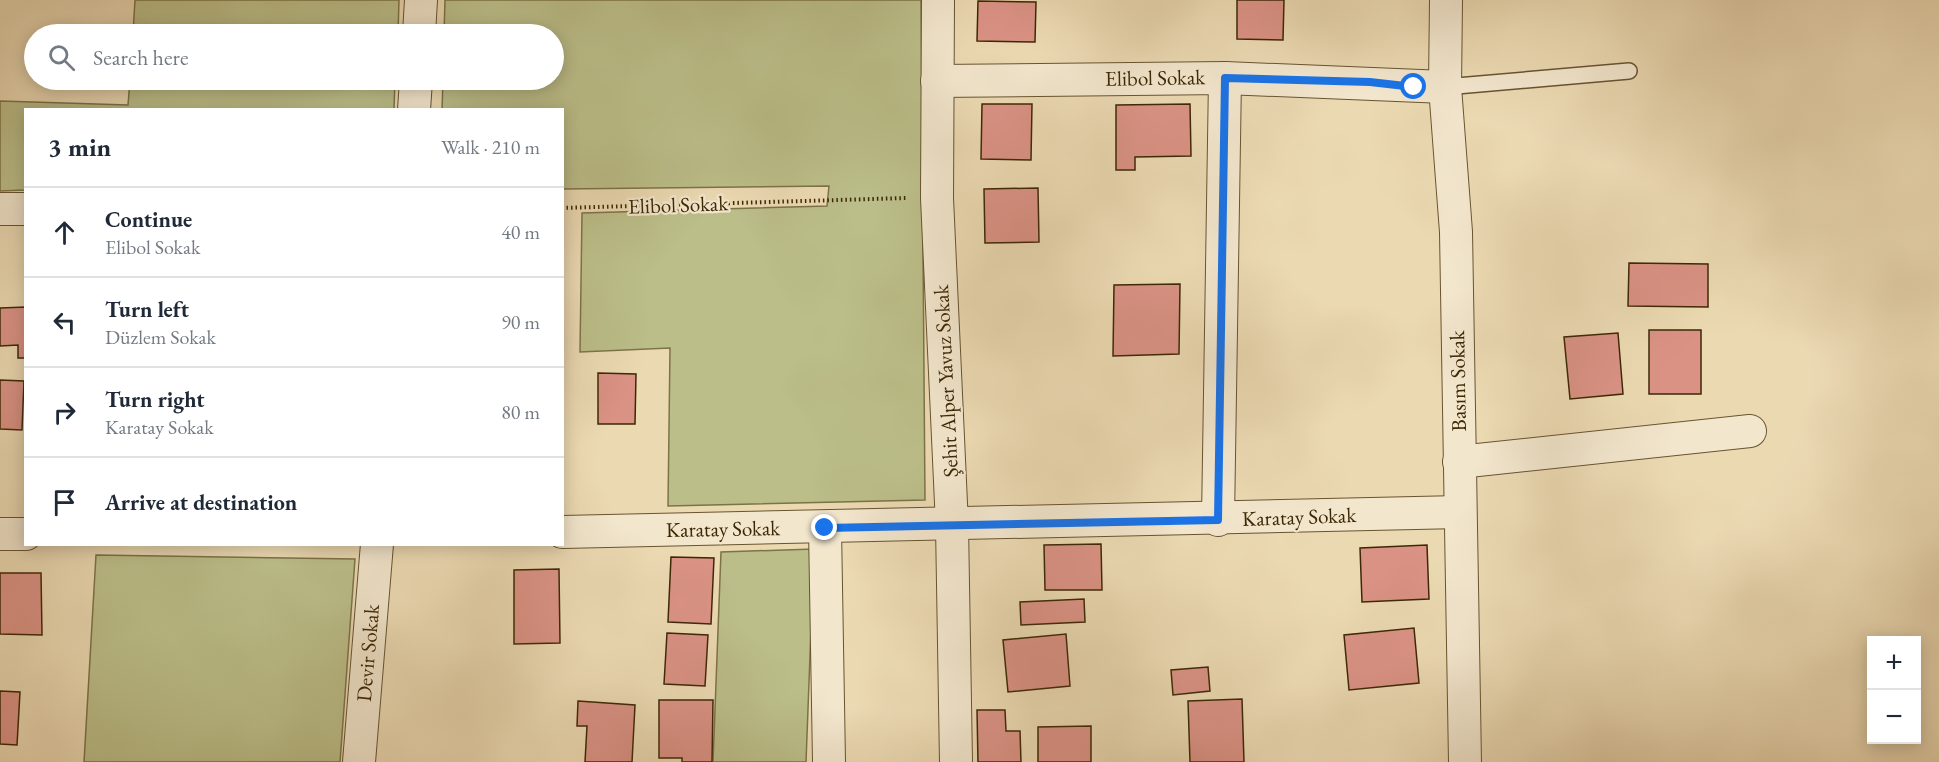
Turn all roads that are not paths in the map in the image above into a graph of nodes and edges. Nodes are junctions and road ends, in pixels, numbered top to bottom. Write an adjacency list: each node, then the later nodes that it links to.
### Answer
1 (421, 0): 4 (street)
2 (938, 0): 7 (street, Şehit Alper Yavuz Sokak)
3 (1446, 0): 8 (street, Basım Sokak)
4 (420, 24)
5 (1629, 71): 8 (lane)
6 (1225, 78): 7 (street, Elibol Sokak); 8 (street, Elibol Sokak); 16 (street)
7 (937, 81): 17 (street, Şehit Alper Yavuz Sokak)
8 (1445, 87): 14 (street, Basım Sokak)
9 (415, 90): 10 (street)
10 (414, 108)
11 (0, 209): 12 (street)
12 (24, 209)
13 (1750, 431): 14 (street)
14 (1459, 462): 15 (street, Basım Sokak)
15 (1460, 512): 16 (street, Karatay Sokak); 26 (street, Basım Sokak)
16 (1218, 520): 17 (street, Karatay Sokak)
17 (952, 525): 18 (street, Karatay Sokak); 25 (street, Şehit Alper Yavuz Sokak)
18 (825, 528): 19 (street, Karatay Sokak); 24 (street)
19 (564, 532)
20 (0, 534): 21 (street)
21 (24, 534)
22 (377, 546): 23 (street, Devir Sokak)
23 (359, 762)
24 (829, 762)
25 (956, 762)
26 (1466, 762)

